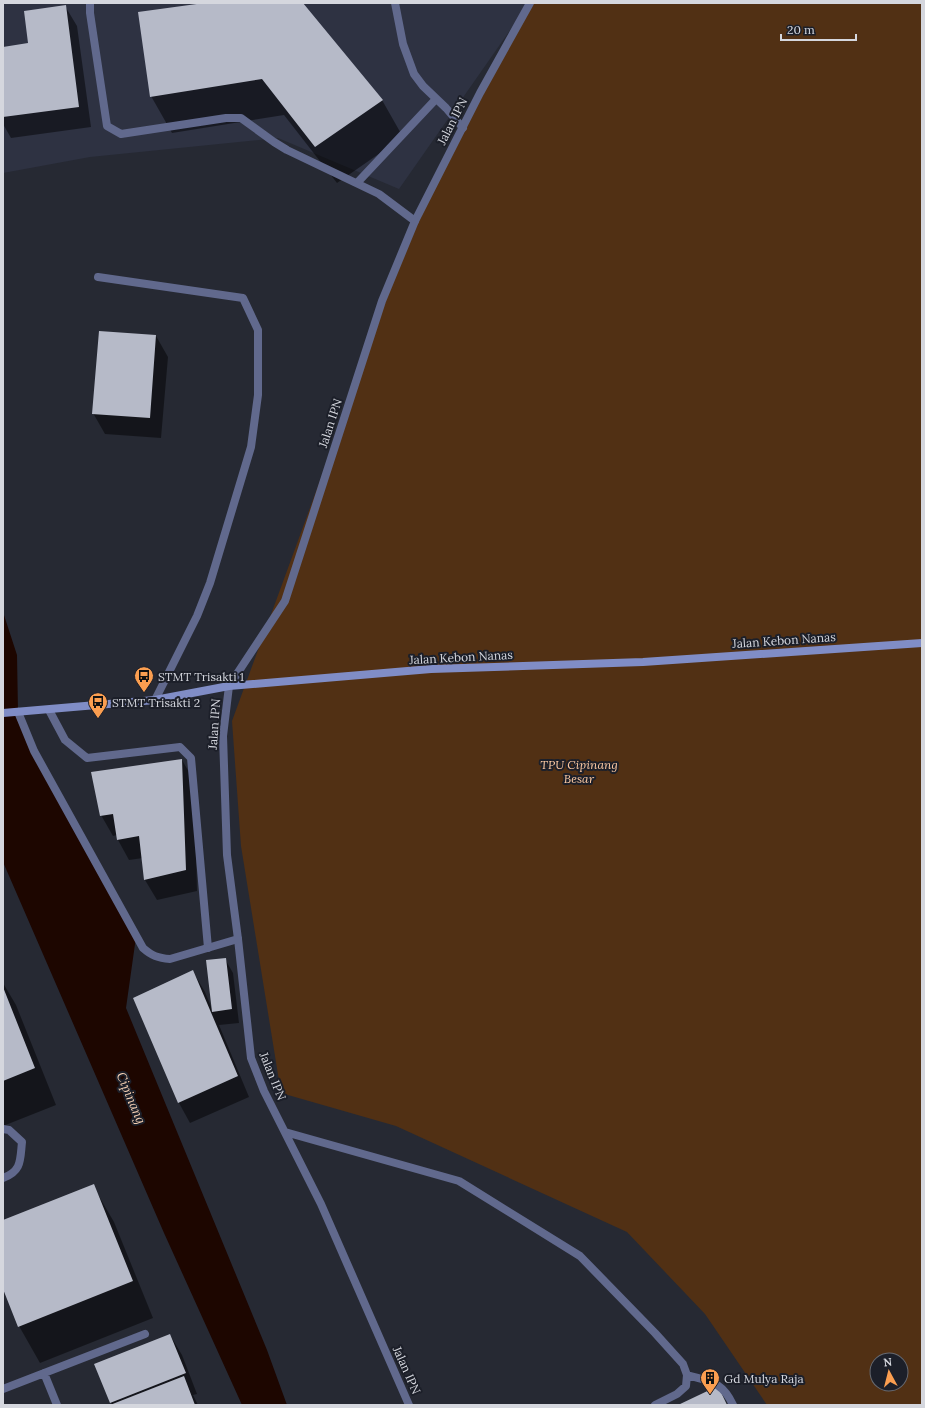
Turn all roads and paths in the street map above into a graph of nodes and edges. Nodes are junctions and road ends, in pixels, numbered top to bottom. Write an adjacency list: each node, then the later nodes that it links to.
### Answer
1 (90, 3): 6 (street)
2 (395, 3): 4 (street)
3 (530, 3): 5 (street, Jalan IPN)
4 (436, 99): 5 (street); 6 (street)
5 (463, 128): 7 (street, Jalan IPN)
6 (357, 183): 7 (street)
7 (415, 221): 10 (street, Jalan IPN)
8 (98, 277): 11 (street)
9 (922, 643): 10 (street, Jalan Kebon Nanas)
10 (229, 686): 11 (street, Jalan Kebon Nanas); 15 (street, Jalan IPN)
11 (155, 700): 12 (street, Jalan Kebon Nanas)
12 (49, 710): 13 (street, Jalan Kebon Nanas); 16 (street)
13 (18, 712): 14 (street, Jalan Kebon Nanas); 16 (street)
14 (6, 713)
15 (238, 939): 16 (street); 18 (street, Jalan IPN)
16 (208, 948)
17 (3, 1129): 19 (street)
18 (285, 1132): 22 (street); 25 (street, Jalan IPN)
19 (3, 1178)
20 (145, 1334): 21 (street)
21 (44, 1373): 23 (street); 24 (street)
22 (687, 1375): 26 (street); 27 (street)
23 (3, 1389)
24 (58, 1405)
25 (409, 1405)
26 (655, 1405)
27 (733, 1405)

